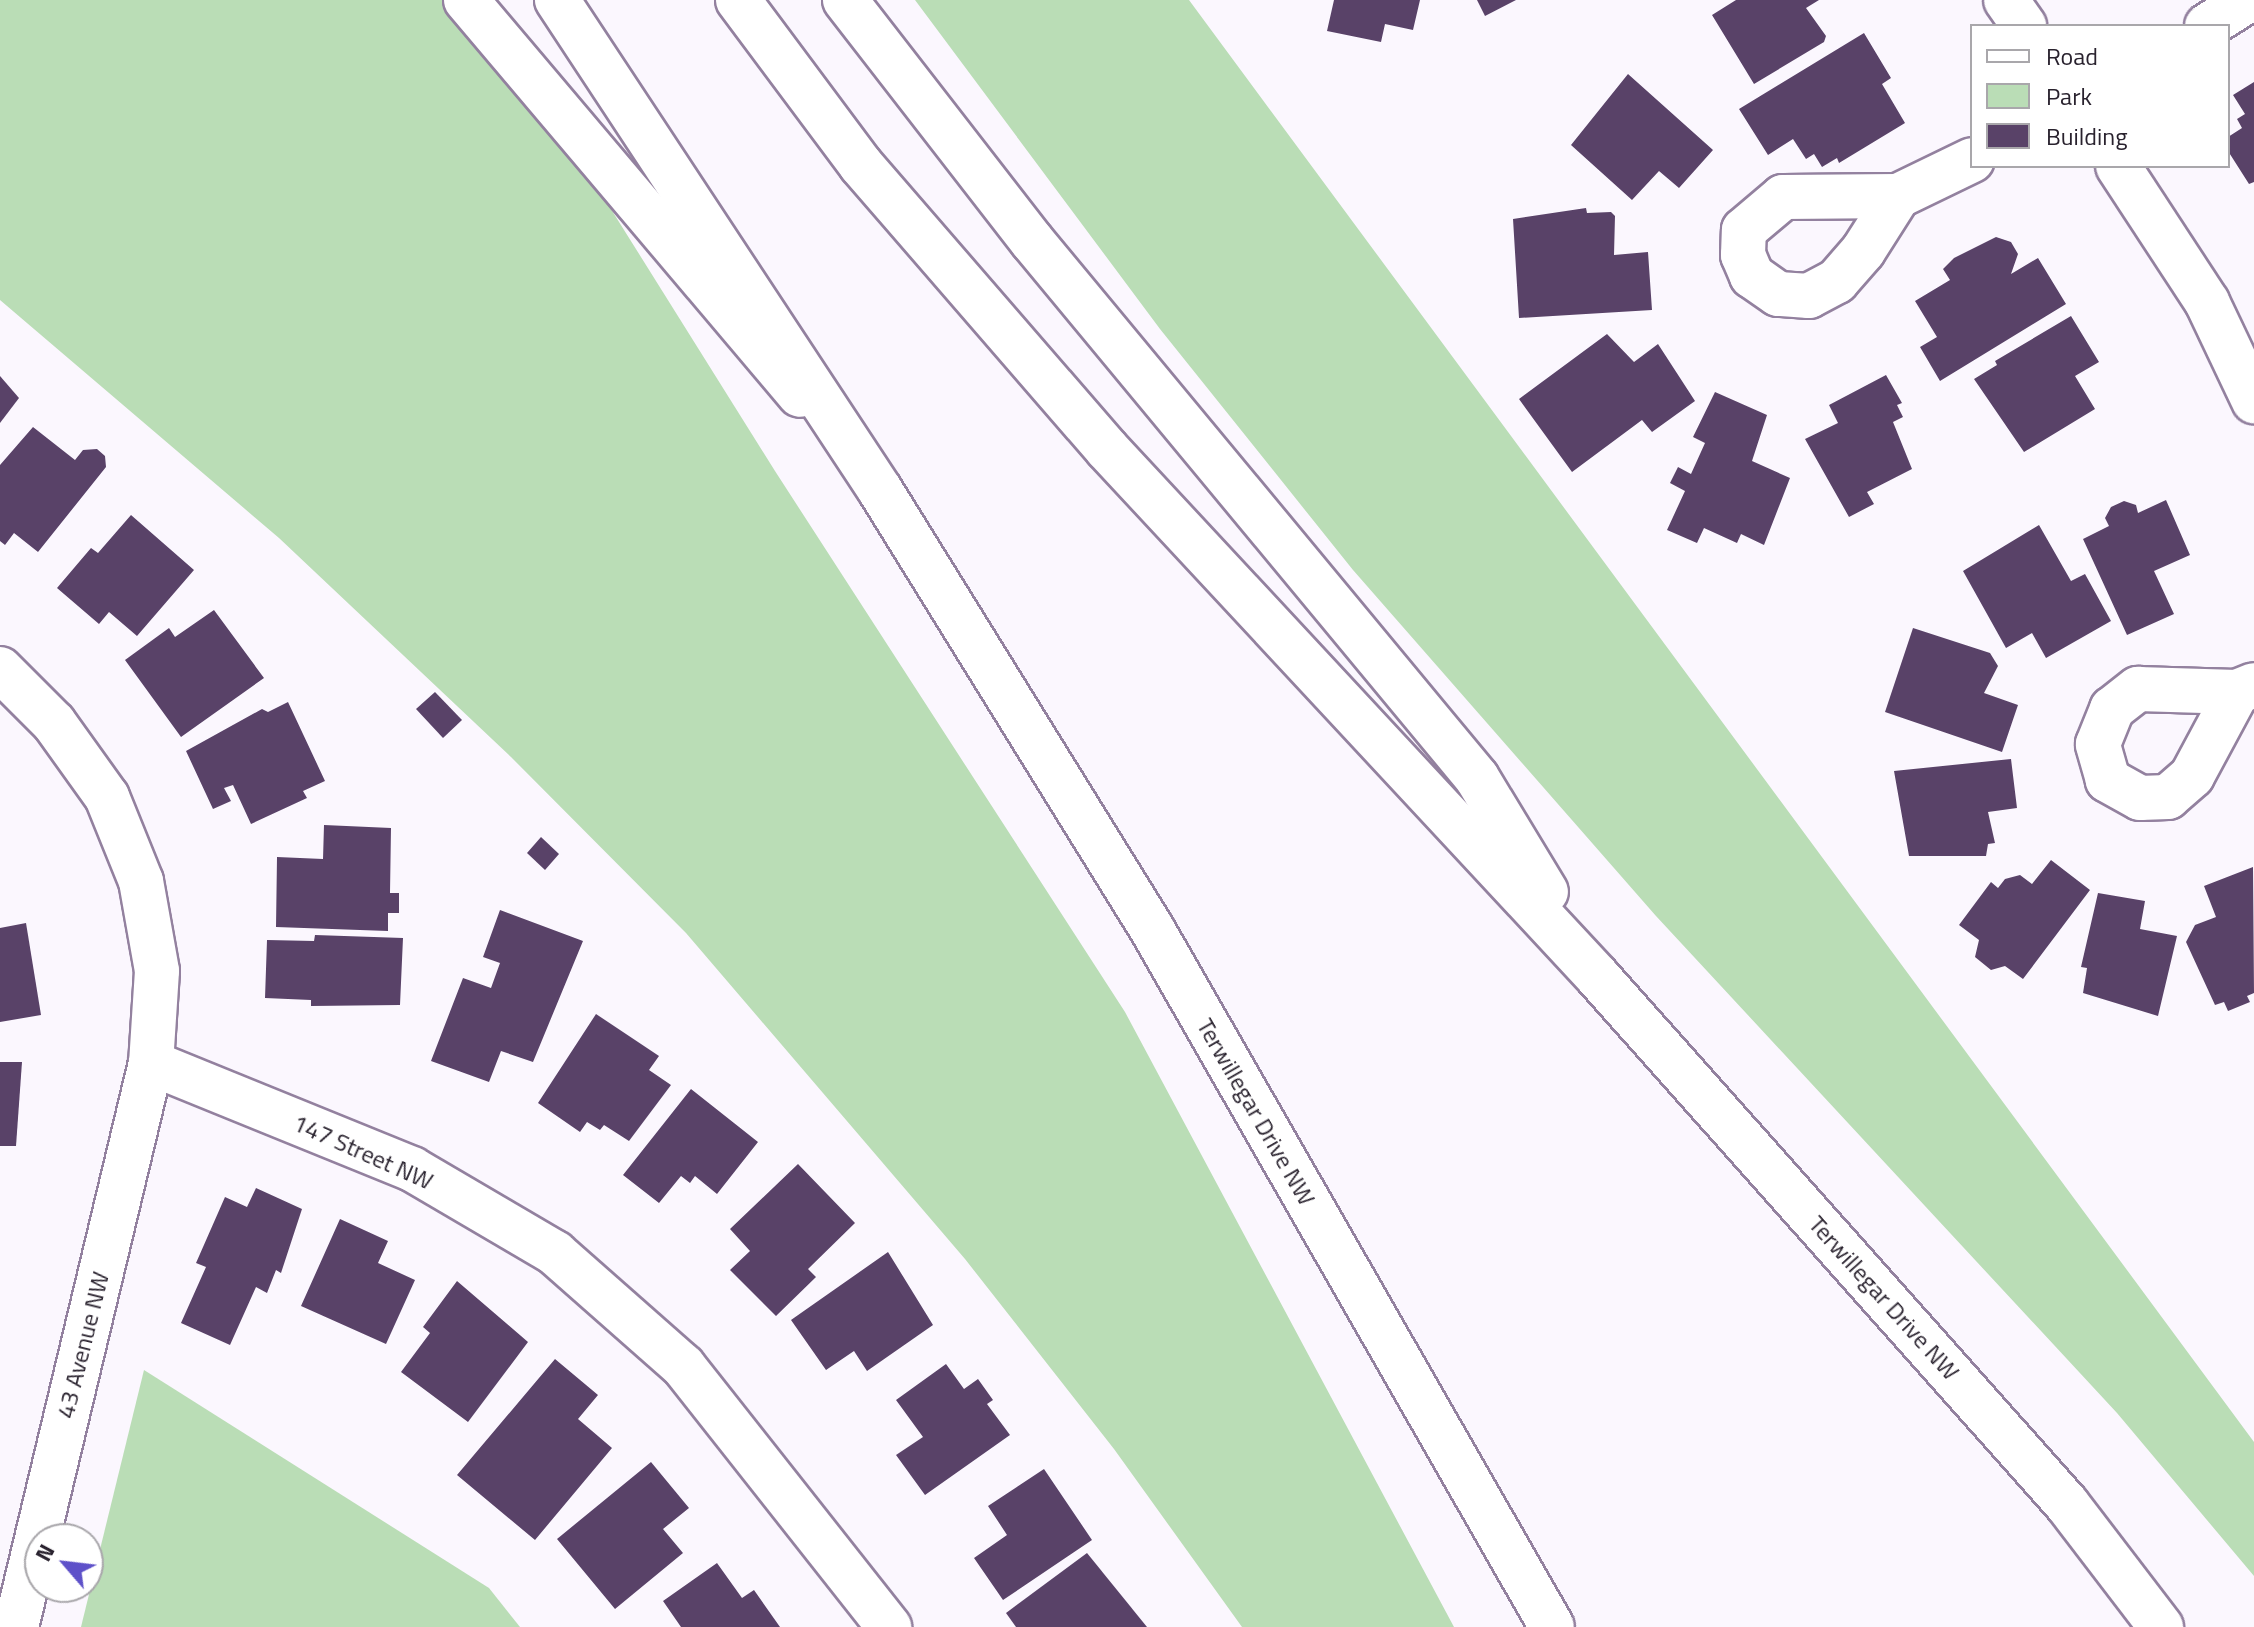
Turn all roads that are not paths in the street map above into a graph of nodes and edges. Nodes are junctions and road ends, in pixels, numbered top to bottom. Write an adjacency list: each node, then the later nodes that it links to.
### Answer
1 (466, 0): 13 (main road)
2 (557, 0): 13 (main road)
3 (738, 0): 15 (main road)
4 (845, 0): 15 (main road)
5 (2006, 0): 7 (main road)
6 (2248, 0): 8 (main road)
7 (2023, 24)
8 (2210, 24)
9 (1970, 161): 11 (main road)
10 (2119, 168): 12 (main road)
11 (1898, 196)
12 (2254, 401)
13 (880, 490): 19 (main road, Terwillegar Drive NW)
14 (0, 669): 16 (main road)
15 (1597, 976): 20 (main road, Terwillegar Drive NW)
16 (151, 1063): 17 (main road, 43 Avenue NW); 18 (main road, 147 Street NW)
17 (16, 1627)
18 (889, 1627)
19 (1552, 1627)
20 (2161, 1627)

